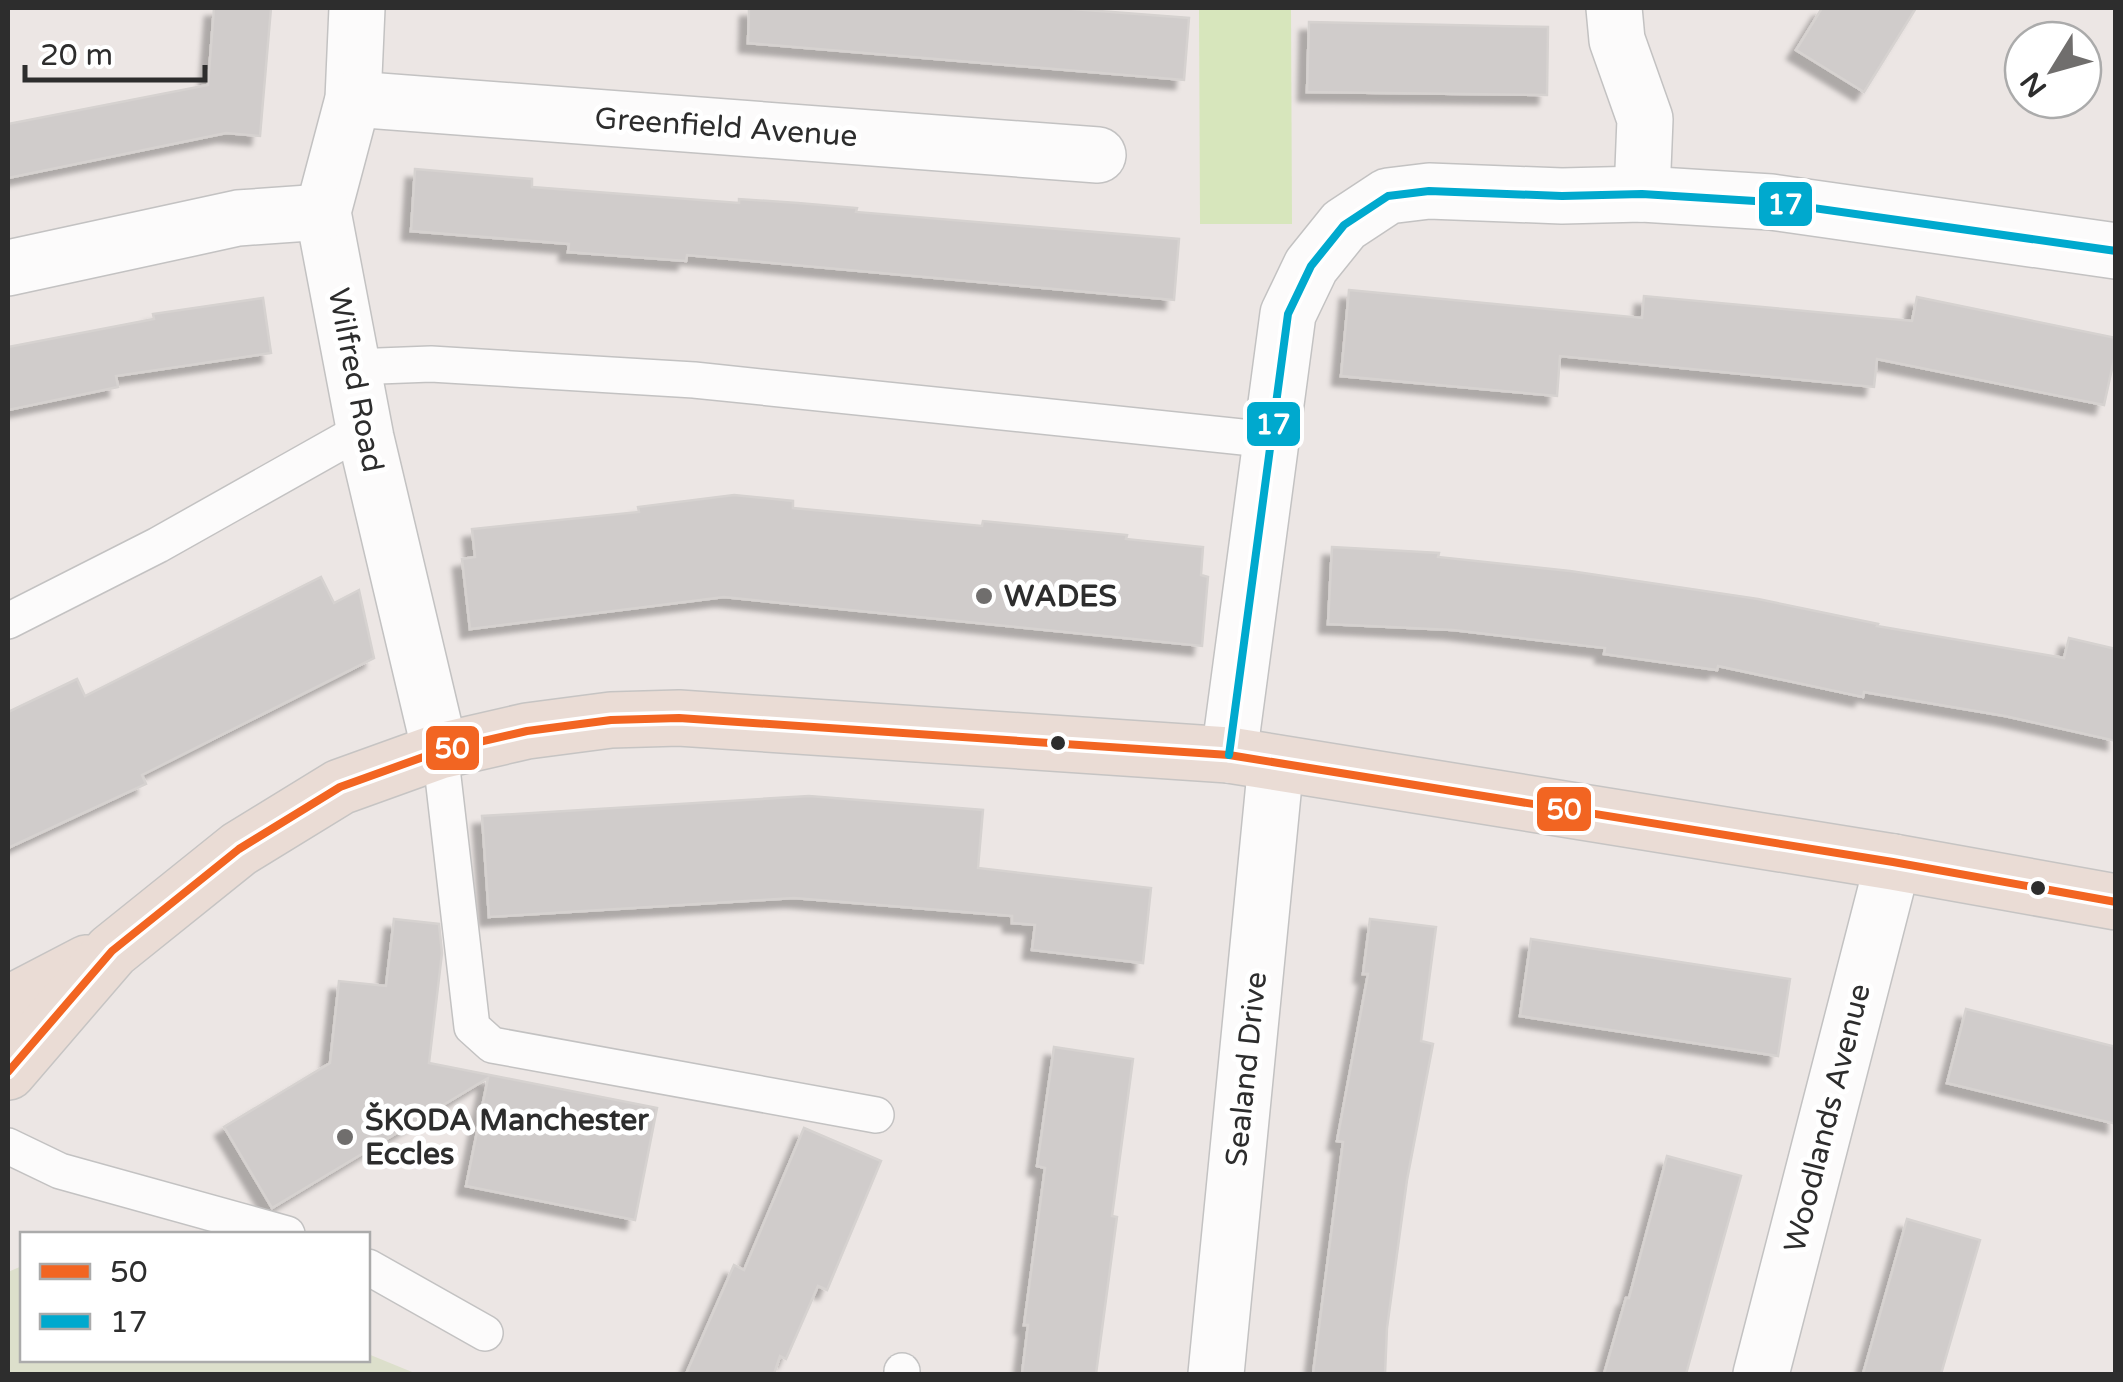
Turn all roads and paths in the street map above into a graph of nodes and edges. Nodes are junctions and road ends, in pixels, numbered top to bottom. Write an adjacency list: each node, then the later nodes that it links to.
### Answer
1 (357, 8): 3 (street, Wilfred Road)
2 (1614, 8): 5 (street)
3 (353, 98): 4 (street, Greenfield Avenue); 6 (street, Wilfred Road)
4 (1098, 155)
5 (1642, 194): 7 (street, Sealand Drive); 11 (street, Sealand Drive)
6 (323, 212): 8 (street); 9 (street, Wilfred Road)
7 (2116, 252)
8 (8, 268)
9 (352, 367): 10 (street, Wilfred Road); 11 (lane)
10 (364, 429): 12 (lane); 13 (street, Wilfred Road)
11 (1272, 440): 14 (street, Sealand Drive)
12 (8, 621)
13 (440, 751): 14 (highway); 17 (highway); 20 (lane)
14 (1253, 759): 15 (highway); 25 (street, Sealand Drive)
15 (1892, 862): 16 (highway); 26 (street, Woodlands Avenue)
16 (2116, 902)
17 (112, 951): 18 (highway); 19 (highway)
18 (8, 1004)
19 (8, 1072)
20 (876, 1115)
21 (8, 1146): 22 (lane)
22 (279, 1232)
23 (370, 1267): 24 (lane)
24 (485, 1333)
25 (1216, 1374)
26 (1761, 1374)

